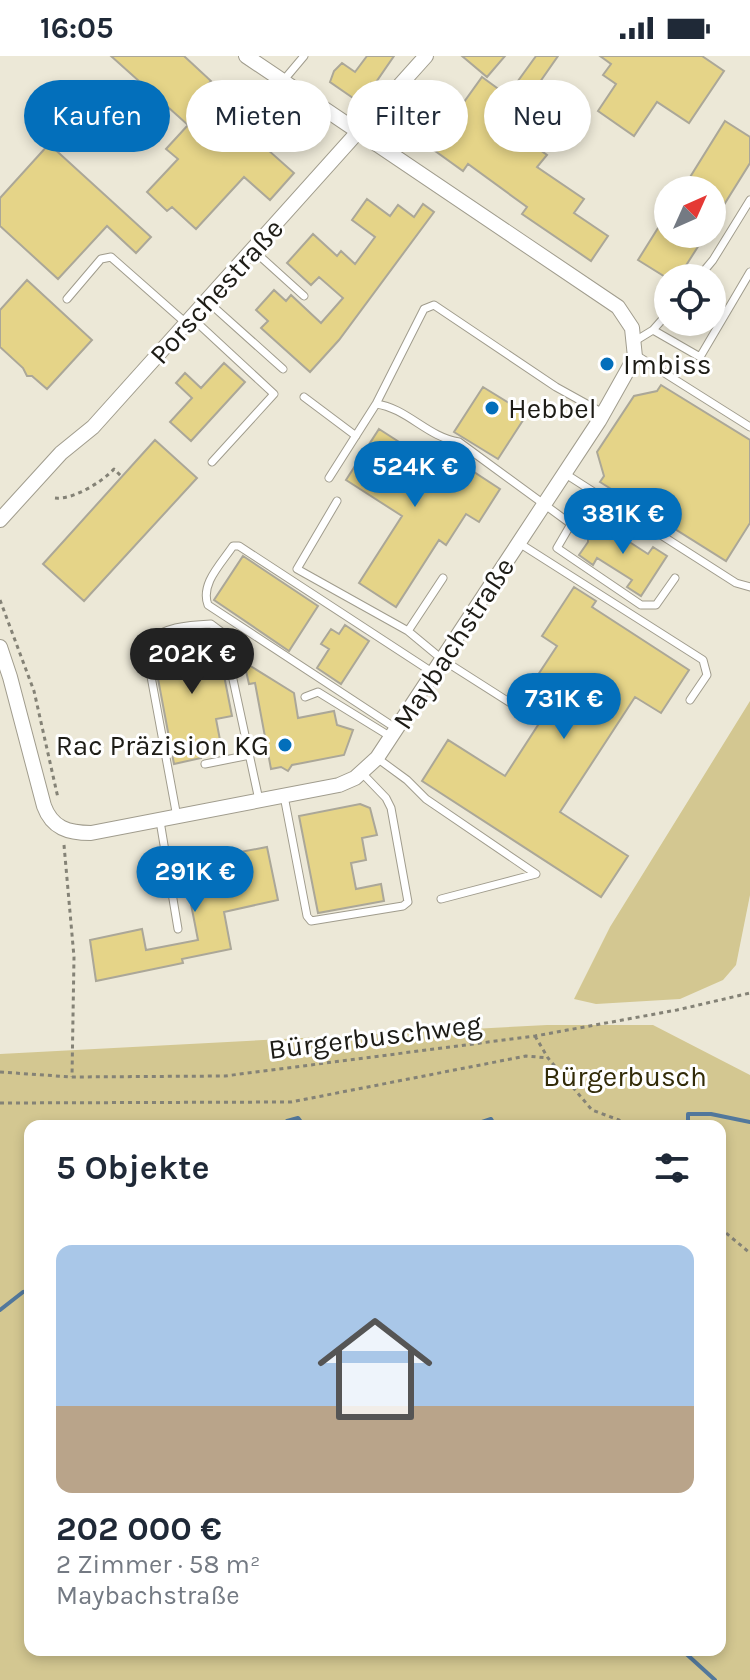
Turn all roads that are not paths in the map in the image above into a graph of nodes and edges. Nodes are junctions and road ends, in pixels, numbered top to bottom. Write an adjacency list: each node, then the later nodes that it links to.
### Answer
1 (246, 56): 4 (street)
2 (304, 56): 5 (lane)
3 (426, 56): 6 (street, Porschestraße)
4 (282, 80)
5 (284, 80)
6 (405, 80)
7 (347, 145): 10 (street, Porschestraße)
8 (389, 152): 18 (street)
9 (750, 200): 11 (lane)
10 (253, 250): 13 (lane); 15 (street, Porschestraße)
11 (710, 264)
12 (750, 272): 17 (lane)
13 (304, 296)
14 (67, 299): 16 (lane)
15 (207, 301): 16 (street, Porschestraße); 19 (lane)
16 (189, 321): 25 (lane); 30 (street, Porschestraße)
17 (653, 330): 18 (lane)
18 (634, 348): 22 (street, Maybachstraße); 23 (lane)
19 (283, 369)
20 (304, 397): 24 (lane)
21 (376, 404): 22 (lane); 24 (lane); 29 (lane)
22 (603, 413): 26 (street, Maybachstraße)
23 (750, 427)
24 (356, 436): 27 (lane)
25 (212, 462)
26 (564, 473): 29 (street, Maybachstraße); 34 (lane)
27 (329, 478)
28 (337, 501): 35 (lane)
29 (543, 506): 31 (street, Maybachstraße); 33 (lane)
30 (0, 520)
31 (519, 543): 37 (street, Maybachstraße); 40 (lane)
32 (443, 578): 35 (lane)
33 (675, 578)
34 (750, 587)
35 (408, 631): 37 (lane)
36 (0, 647): 50 (street, Maybachstraße)
37 (443, 660): 38 (street, Maybachstraße); 41 (lane)
38 (434, 673): 42 (street, Maybachstraße); 42 (lane)
39 (305, 697): 42 (lane)
40 (690, 700)
41 (523, 711)
42 (394, 733): 44 (street, Maybachstraße)
43 (250, 755): 45 (lane); 48 (lane); 49 (lane)
44 (377, 758): 46 (street, Maybachstraße); 51 (lane)
45 (205, 764)
46 (361, 772): 47 (street, Maybachstraße); 47 (lane)
47 (284, 796): 48 (street, Maybachstraße)
48 (259, 801): 49 (street, Maybachstraße)
49 (177, 817): 50 (street, Maybachstraße)
50 (160, 821): 52 (lane)
51 (441, 899)
52 (178, 929)

